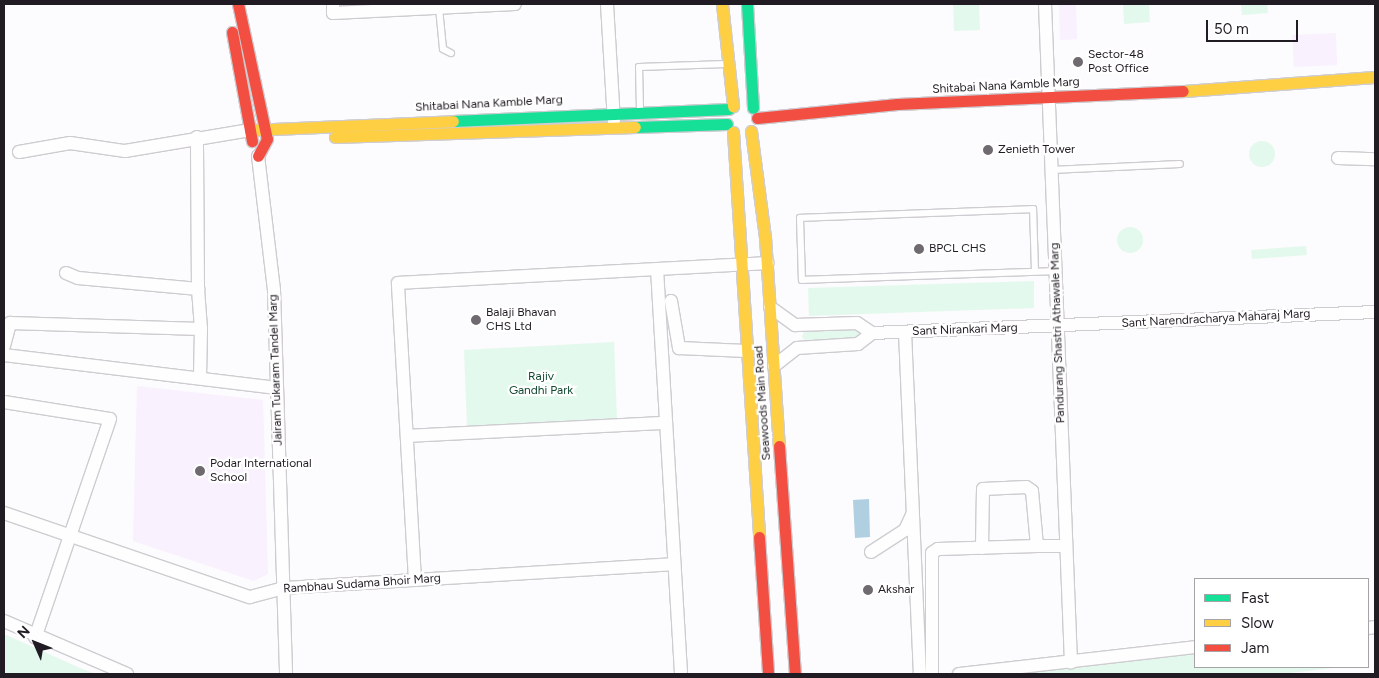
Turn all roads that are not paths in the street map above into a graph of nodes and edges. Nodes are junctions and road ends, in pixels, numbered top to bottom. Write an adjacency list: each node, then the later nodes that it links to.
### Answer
1 (227, 4): 22 (street, Jairam Tukaram Tandel Marg)
2 (238, 4): 21 (street)
3 (333, 4): 9 (street)
4 (515, 4): 9 (street)
5 (607, 4): 16 (street)
6 (722, 4): 11 (street)
7 (747, 4): 17 (street)
8 (1044, 4): 13 (street, Pandurang Shastri Athawale Marg)
9 (434, 6): 10 (lane)
10 (451, 53)
11 (726, 64): 14 (street); 15 (lane)
12 (1375, 77): 13 (street, Shitabai Nana Kamble Marg)
13 (1048, 100): 17 (street, Shitabai Nana Kamble Marg); 29 (street, Pandurang Shastri Athawale Marg)
14 (731, 108): 15 (street, Shitabai Nana Kamble Marg); 17 (street, Shitabai Nana Kamble Marg); 18 (street, Seawoods Main Road)
15 (640, 110): 16 (street, Shitabai Nana Kamble Marg)
16 (613, 112): 19 (street); 21 (street, Shitabai Nana Kamble Marg)
17 (755, 113): 20 (street)
18 (730, 128): 19 (street, Shitabai Nana Kamble Marg); 20 (street, Shitabai Nana Kamble Marg); 31 (street, Seawoods Main Road)
19 (614, 129): 21 (street, Shitabai Nana Kamble Marg)
20 (751, 131): 30 (street, Seawoods Main Road)
21 (266, 134): 22 (street, Shitabai Nana Kamble Marg); 25 (street)
22 (251, 135): 23 (street); 25 (street, Jairam Tukaram Tandel Marg)
23 (197, 137): 24 (street); 36 (street)
24 (18, 152)
25 (258, 156): 49 (street, Jairam Tukaram Tandel Marg)
26 (1338, 158): 27 (street)
27 (1375, 160)
28 (1180, 164): 29 (lane)
29 (1051, 170): 34 (street, Pandurang Shastri Athawale Marg)
30 (767, 263): 31 (street); 38 (street, Seawoods Main Road)
31 (740, 264): 32 (street); 45 (street, Seawoods Main Road)
32 (656, 269): 51 (street); 52 (street)
33 (1035, 271): 33 (lane); 34 (lane)
34 (1055, 271): 40 (street, Pandurang Shastri Athawale Marg)
35 (66, 273): 36 (street)
36 (198, 289): 41 (street)
37 (671, 302): 45 (street)
38 (770, 307): 43 (street, Sant Nirankari Marg); 47 (street, Seawoods Main Road)
39 (1375, 312): 40 (street, Sant Narendracharya Maharaj Marg)
40 (1058, 326): 42 (street, Sant Nirankari Marg); 57 (street, Pandurang Shastri Athawale Marg)
41 (201, 329): 44 (street); 48 (street)
42 (905, 332): 43 (street, Sant Nirankari Marg); 54 (street)
43 (872, 333): 47 (street, Sant Nirankari Marg)
44 (4, 346)
45 (746, 351): 70 (street, Seawoods Main Road)
46 (4, 354): 48 (street)
47 (774, 366): 71 (street, Seawoods Main Road)
48 (200, 378): 49 (street)
49 (277, 388): 62 (street, Jairam Tukaram Tandel Marg)
50 (4, 402): 55 (street)
51 (666, 423): 52 (street); 60 (street)
52 (407, 436): 61 (street)
53 (4, 513): 55 (street, Rambhau Sudama Bhoir Marg)
54 (913, 513): 59 (street); 72 (street)
55 (70, 537): 62 (street, Rambhau Sudama Bhoir Marg); 64 (street)
56 (1037, 546): 57 (street); 58 (street); 58 (street)
57 (1066, 546): 66 (street, Pandurang Shastri Athawale Marg)
58 (982, 548): 73 (street)
59 (871, 552)
60 (674, 564): 61 (street, Rambhau Sudama Bhoir Marg); 69 (street)
61 (415, 580): 62 (street, Rambhau Sudama Bhoir Marg)
62 (283, 588): 68 (street, Jairam Tukaram Tandel Marg)
63 (4, 621): 64 (street)
64 (35, 638): 67 (street)
65 (1194, 647): 66 (street)
66 (1071, 662): 74 (street)
67 (127, 674)
68 (286, 674)
69 (681, 674)
70 (768, 674)
71 (795, 674)
72 (920, 674)
73 (932, 674)
74 (959, 674)

